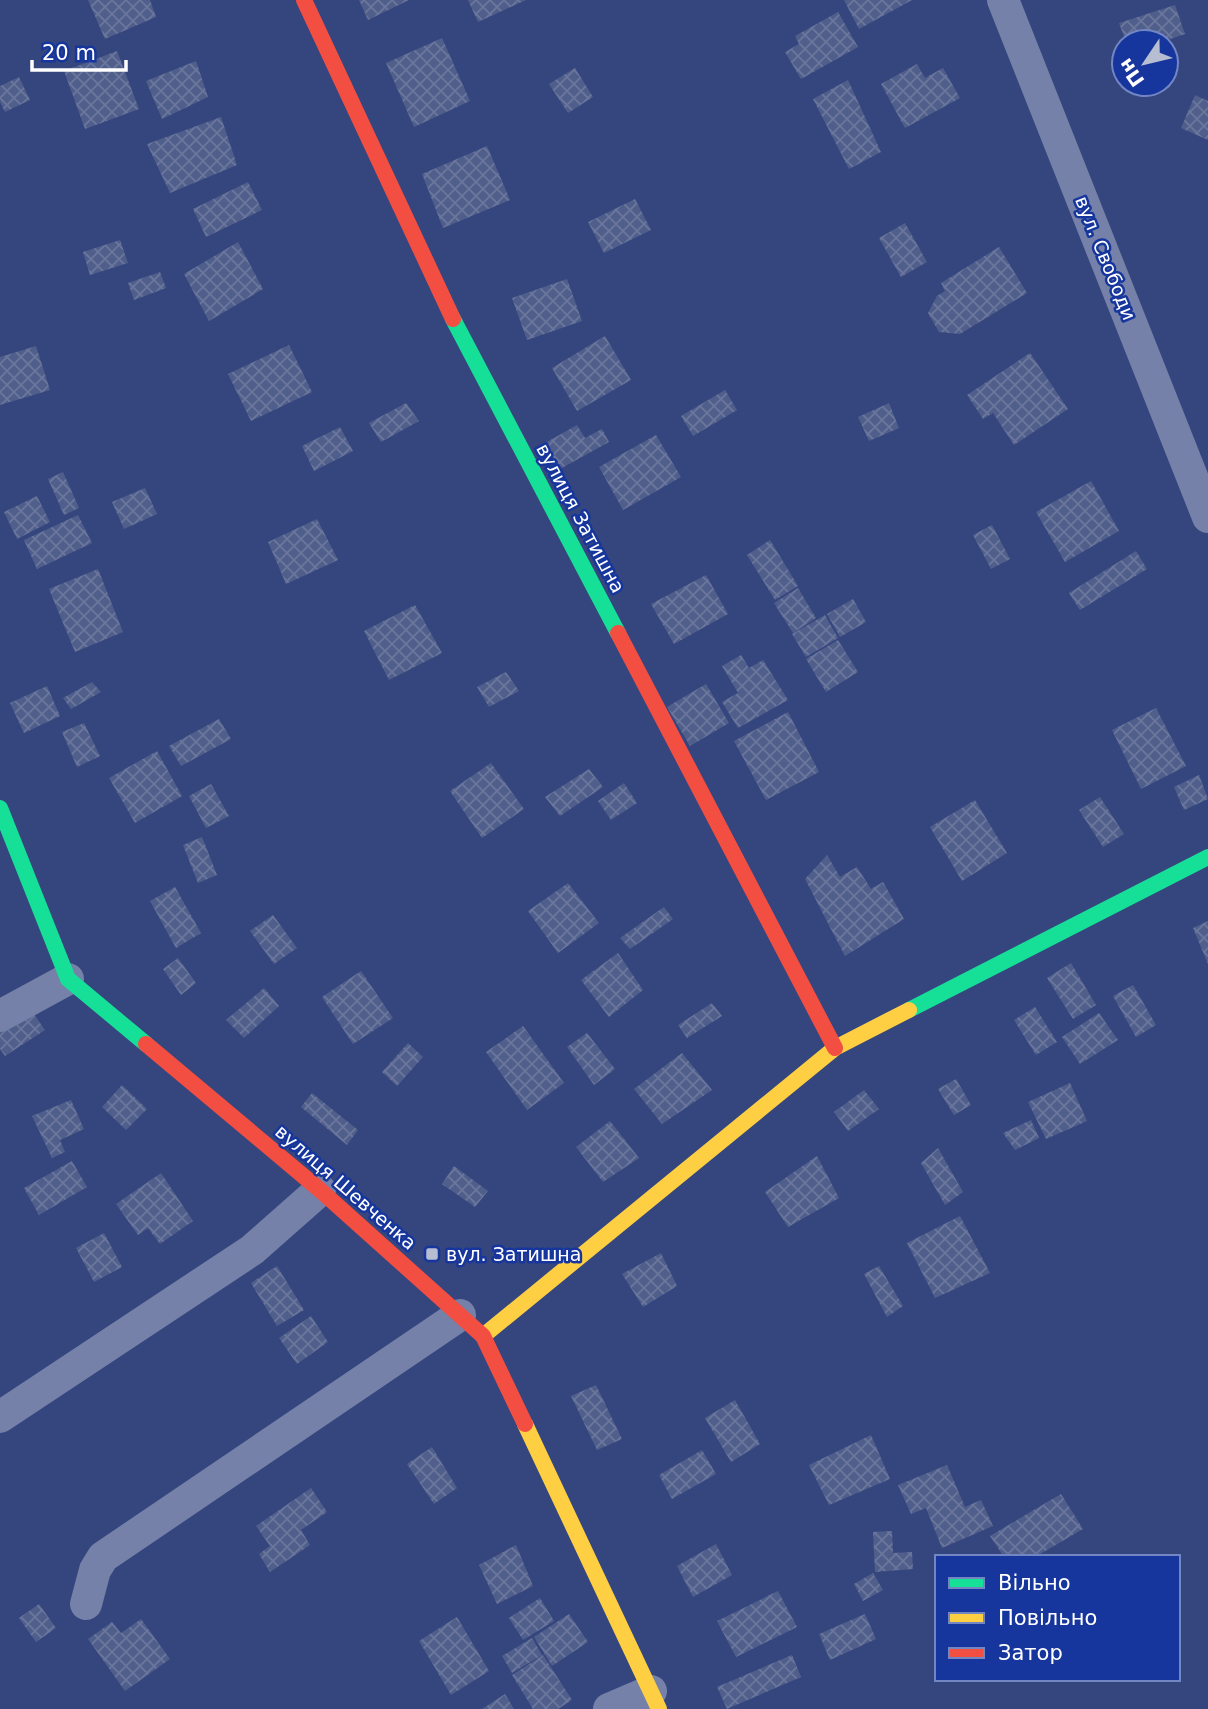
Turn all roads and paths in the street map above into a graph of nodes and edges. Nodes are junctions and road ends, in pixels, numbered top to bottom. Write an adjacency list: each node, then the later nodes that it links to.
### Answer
1 (304, 0): 8 (street, вулиця Затишна)
2 (1003, 0): 3 (street, вул. Свободи)
3 (1208, 517)
4 (0, 808): 6 (street, вулиця Шевченка)
5 (1208, 857): 8 (street)
6 (68, 979): 7 (street); 9 (street, вулиця Шевченка)
7 (0, 1016)
8 (835, 1048): 10 (street)
9 (320, 1190): 10 (street, вулиця Шевченка); 11 (street)
10 (471, 1326): 12 (street); 13 (street, вулиця Шевченка)
11 (0, 1417)
12 (86, 1604)
13 (655, 1700): 14 (street)
14 (609, 1709)

